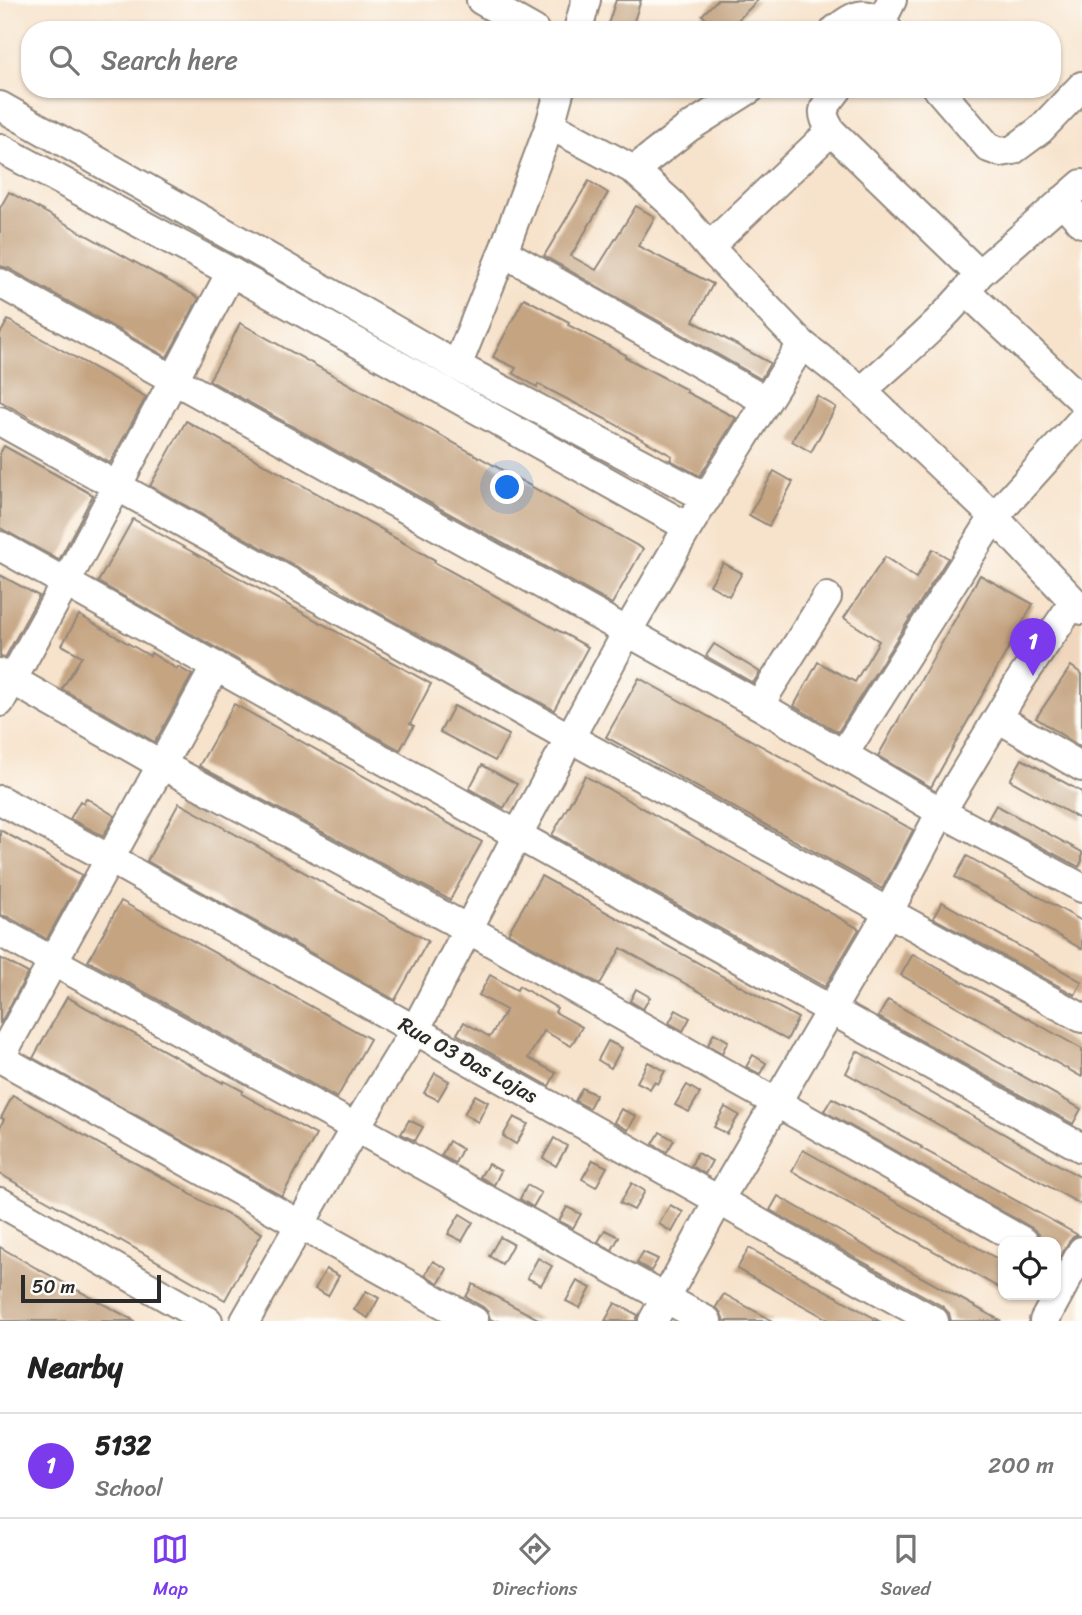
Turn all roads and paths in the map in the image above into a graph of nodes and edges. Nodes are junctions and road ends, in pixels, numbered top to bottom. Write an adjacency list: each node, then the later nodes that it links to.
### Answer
1 (481, 0): 3 (street)
2 (586, 0): 4 (street)
3 (518, 21)
4 (580, 21)
5 (848, 21): 6 (street)
6 (884, 21)
7 (1082, 86): 11 (street)
8 (558, 98): 13 (street)
9 (736, 98): 16 (street)
10 (832, 98): 14 (street)
11 (945, 98)
12 (0, 106): 25 (street)
13 (550, 125): 16 (street); 20 (street)
14 (831, 131): 19 (street); 23 (street)
15 (0, 148): 21 (street)
16 (634, 170): 19 (street)
17 (1072, 193): 18 (street); 23 (street)
18 (1082, 223)
19 (709, 247): 24 (street)
20 (503, 252): 25 (street); 29 (street)
21 (231, 272): 26 (street); 35 (street)
22 (0, 283): 26 (street)
23 (973, 283): 27 (street); 28 (street)
24 (802, 344): 27 (street); 29 (street)
25 (457, 366): 33 (street)
26 (174, 380): 32 (street); 40 (street)
27 (862, 391): 34 (street)
28 (1082, 400)
29 (766, 401): 33 (street)
30 (1082, 420): 34 (street)
31 (0, 421): 32 (street)
32 (117, 486): 37 (street); 45 (street)
33 (707, 498): 35 (street)
34 (994, 517): 39 (street); 46 (street)
35 (688, 527): 40 (street)
36 (0, 546): 37 (street)
37 (65, 584): 41 (street); 42 (street)
38 (827, 597): 43 (street)
39 (1078, 606): 44 (street)
40 (627, 632): 43 (street); 45 (street)
41 (216, 666): 47 (street); 51 (street)
42 (4, 685): 47 (street)
43 (759, 705): 46 (street)
44 (998, 718): 48 (street); 50 (street)
45 (569, 738): 51 (street); 54 (street)
46 (843, 755): 50 (street)
47 (162, 765): 52 (street); 55 (street)
48 (1082, 767)
49 (0, 800): 52 (street, Rua 03 Das Lojas)
50 (941, 812): 53 (street); 54 (street)
51 (517, 834): 55 (street); 58 (street)
52 (110, 859): 57 (street); 60 (street, Rua 03 Das Lojas)
53 (1082, 888)
54 (889, 911): 58 (street); 59 (street)
55 (468, 929): 60 (street); 61 (street)
56 (0, 932): 57 (street)
57 (53, 962): 62 (street); 66 (street)
58 (831, 1010): 61 (street); 63 (street)
59 (1082, 1018)
60 (415, 1030): 62 (street); 64 (street, Rua 03 Das Lojas)
61 (776, 1103): 64 (street); 67 (street)
62 (355, 1128): 66 (street); 69 (street)
63 (1082, 1148)
64 (719, 1200): 69 (street); 74 (street, Rua 03 Das Lojas)
65 (0, 1202): 70 (street)
66 (299, 1224): 71 (street); 72 (street)
67 (1015, 1237)
68 (1073, 1264): 75 (street)
69 (659, 1309): 73 (street)
70 (208, 1321)
71 (245, 1321)
72 (474, 1321)
73 (707, 1321)
74 (934, 1321)
75 (1044, 1321)

